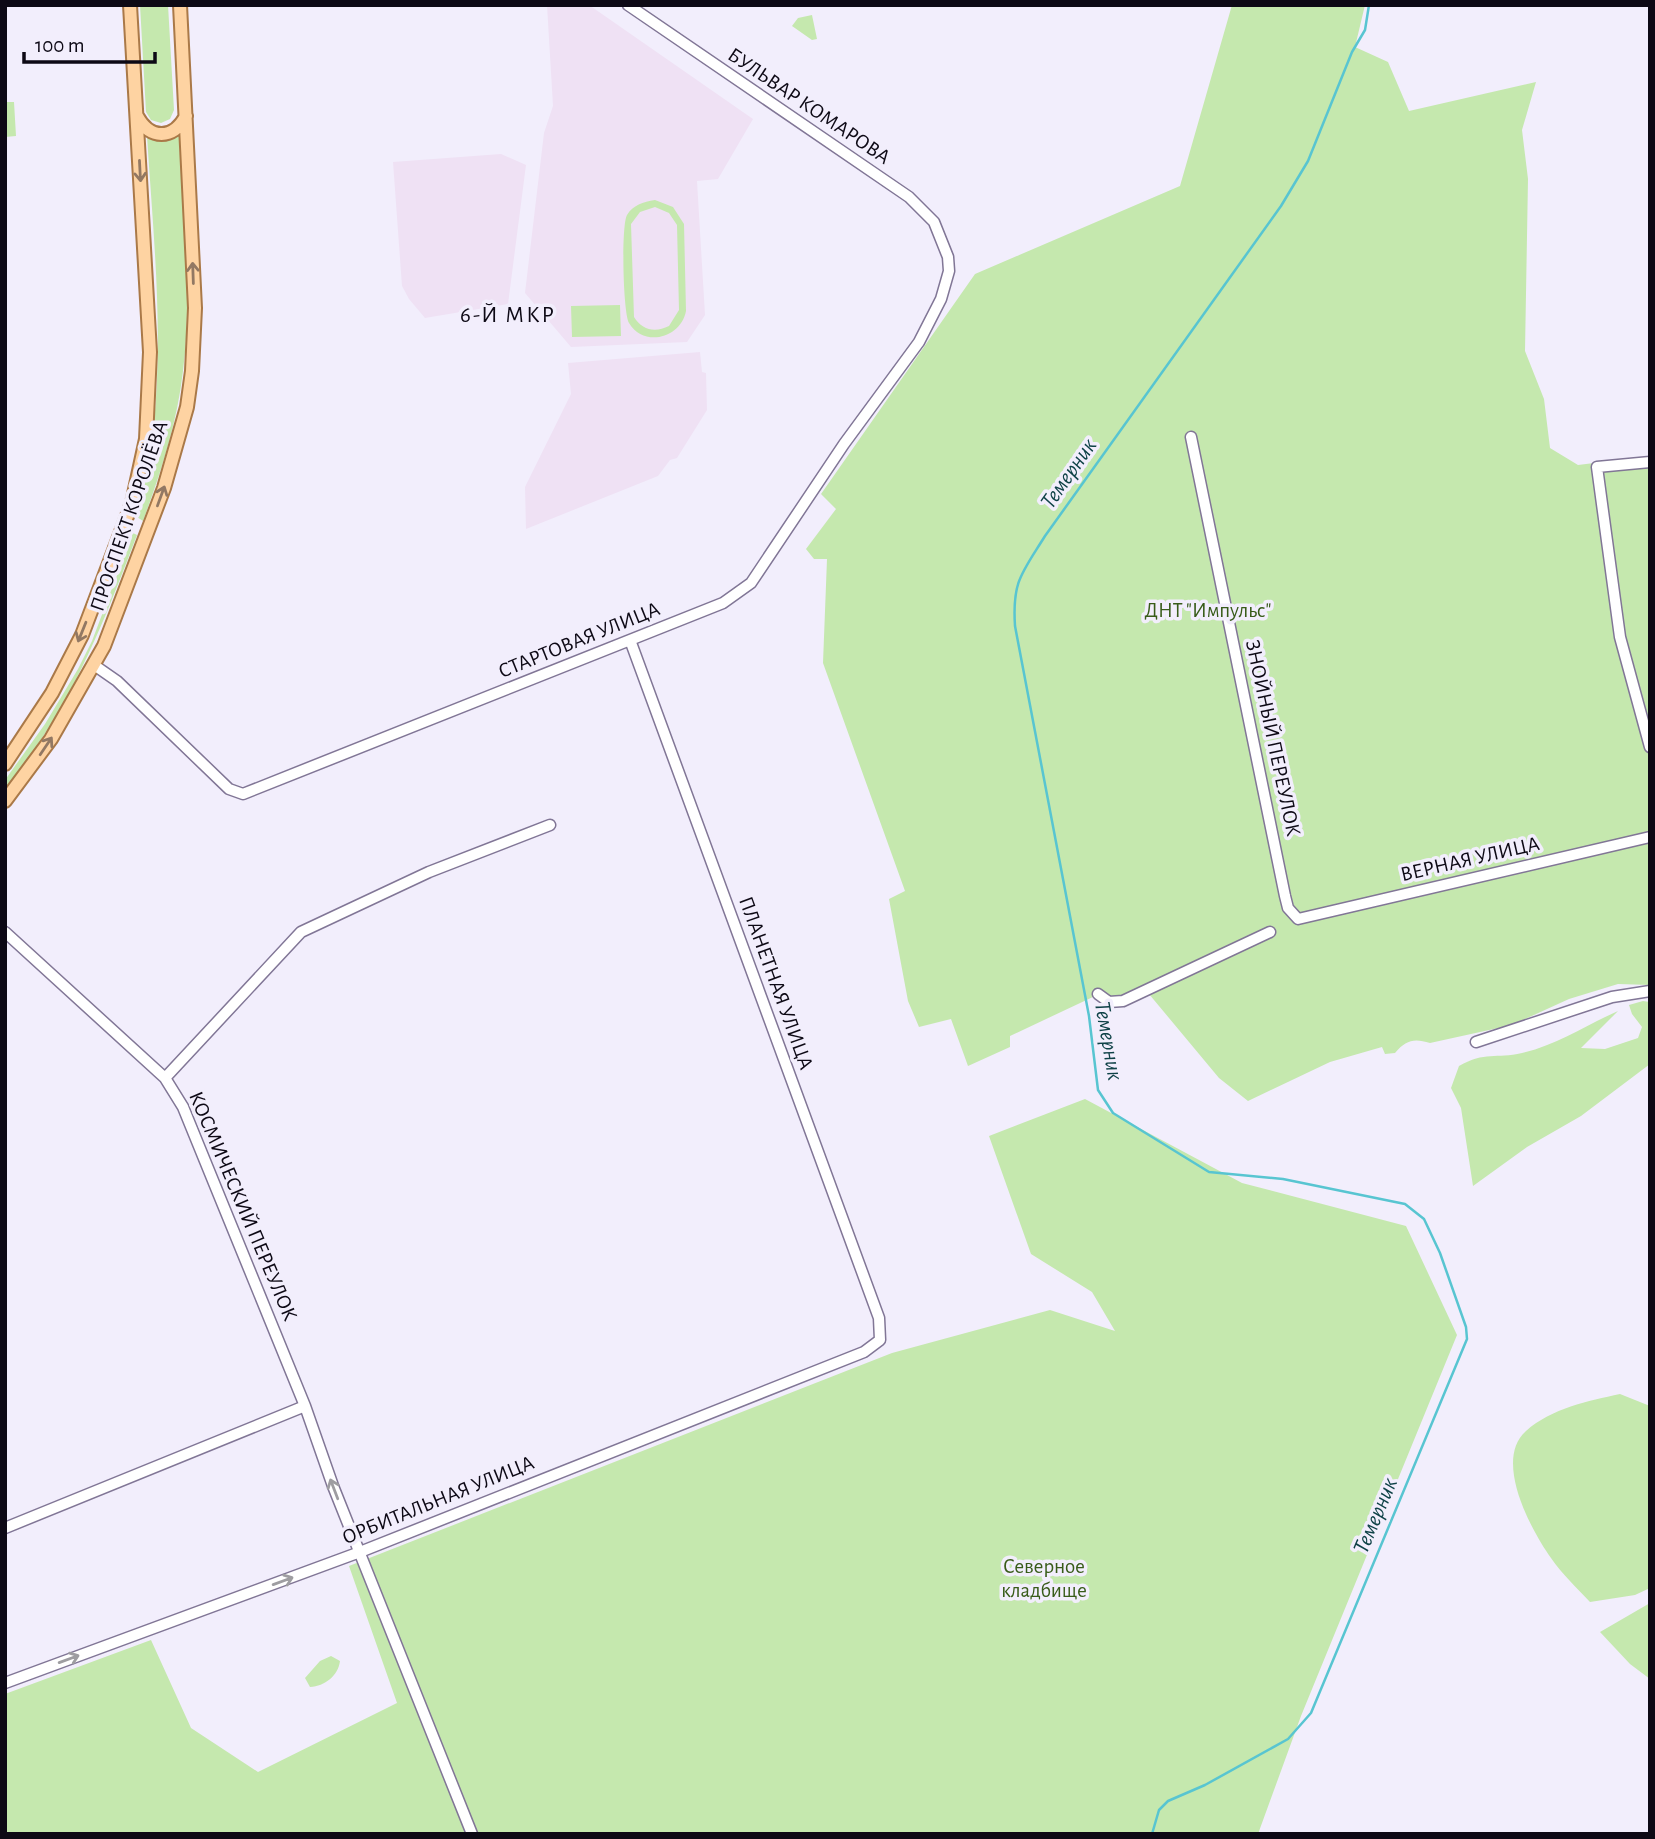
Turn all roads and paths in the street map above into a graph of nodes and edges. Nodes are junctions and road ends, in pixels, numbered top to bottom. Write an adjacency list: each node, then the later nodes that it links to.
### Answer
1 (130, 5): 4 (main road, ПРОСПЕКТ КОРОЛЁВА)
2 (180, 5): 5 (main road, ПРОСПЕКТ КОРОЛЁВА)
3 (628, 5): 6 (street, БУЛЬВАР КОМАРОВА)
4 (137, 116): 5 (main road); 9 (main road, ПРОСПЕКТ КОРОЛЁВА, one-way to 9)
5 (186, 116): 10 (main road, ПРОСПЕКТ КОРОЛЁВА, one-way to 5)
6 (948, 257): 11 (street, СТАРТОВАЯ УЛИЦА)
7 (1191, 437): 18 (street, ЗНОЙНЫЙ ПЕРЕУЛОК)
8 (1650, 462): 13 (street)
9 (124, 523): 10 (main road); 14 (main road, ПРОСПЕКТ КОРОЛЁВА, one-way to 14)
10 (146, 534): 12 (main road, ПРОСПЕКТ КОРОЛЁВА)
11 (630, 640): 12 (street, СТАРТОВАЯ УЛИЦА); 25 (street, ПЛАНЕТНАЯ УЛИЦА)
12 (94, 665): 15 (main road, ПРОСПЕКТ КОРОЛЁВА, one-way to 12)
13 (1650, 747)
14 (5, 764)
15 (5, 801)
16 (551, 825): 24 (street)
17 (1650, 837): 18 (street, ВЕРНАЯ УЛИЦА)
18 (1298, 919)
19 (5, 932): 24 (street, КОСМИЧЕСКИЙ ПЕРЕУЛОК)
20 (1270, 932): 22 (street)
21 (1650, 990): 23 (street)
22 (1098, 994)
23 (1476, 1042)
24 (165, 1078): 26 (street, КОСМИЧЕСКИЙ ПЕРЕУЛОК)
25 (880, 1340): 28 (street, ОРБИТАЛЬНАЯ УЛИЦА)
26 (305, 1406): 27 (street); 28 (street, КОСМИЧЕСКИЙ ПЕРЕУЛОК, one-way to 26)
27 (5, 1528)
28 (360, 1552): 29 (street, ОРБИТАЛЬНАЯ УЛИЦА, one-way to 28); 30 (street, КОСМИЧЕСКИЙ ПЕРЕУЛОК)
29 (5, 1683)
30 (472, 1834)

